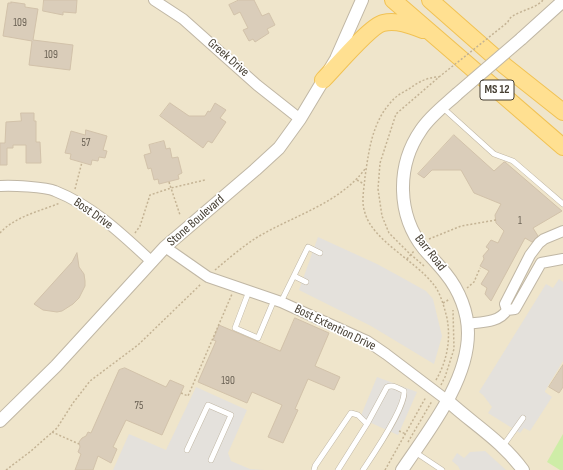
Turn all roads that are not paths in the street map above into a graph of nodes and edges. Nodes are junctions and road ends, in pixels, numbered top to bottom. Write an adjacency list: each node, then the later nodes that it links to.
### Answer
1 (154, 0): 12 (street, Greek Drive)
2 (362, 0): 7 (street, Stone Boulevard)
3 (393, 0): 6 (main road, MS 12)
4 (430, 0): 8 (main road, MS 12)
5 (563, 1): 9 (street, Barr Road, bridge)
6 (432, 33): 7 (main road); 13 (main road, MS 12)
7 (323, 80): 12 (street, Stone Boulevard)
8 (539, 93): 10 (main road); 11 (main road, MS 12)
9 (442, 107): 17 (lane); 30 (street, Barr Road)
10 (563, 109)
11 (563, 112)
12 (300, 119): 19 (street, Stone Boulevard)
13 (543, 131): 14 (main road, MS 12); 15 (main road)
14 (563, 147)
15 (563, 151)
16 (0, 186): 23 (street, Bost Drive)
17 (563, 204)
18 (563, 231): 21 (street)
19 (165, 247): 23 (street, Stone Boulevard); 27 (street, Bost Extention Drive)
20 (320, 253): 25 (lane)
21 (530, 255): 24 (street); 29 (street)
22 (563, 259): 24 (street)
23 (152, 262): 33 (street, Stone Boulevard)
24 (541, 262): 29 (street)
25 (294, 276): 26 (lane); 28 (lane)
26 (306, 282)
27 (249, 291): 28 (street, Bost Extention Drive); 28 (lane)
28 (277, 301): 31 (street, Bost Extention Drive)
29 (507, 310): 30 (street)
30 (467, 324): 31 (street, Barr Road)
31 (448, 400): 35 (street, Bost Extention Drive); 36 (street, Barr Road)
32 (523, 418): 35 (lane)
33 (0, 421)
34 (368, 424): 39 (lane); 40 (lane); 41 (lane)
35 (503, 446): 44 (street, Bost Extention Drive)
36 (410, 448): 42 (street, Barr Road); 43 (lane)
37 (187, 450): 38 (lane)
38 (211, 460)
39 (314, 470)
40 (338, 470)
41 (363, 470)
42 (402, 470)
43 (442, 470)
44 (523, 470)

